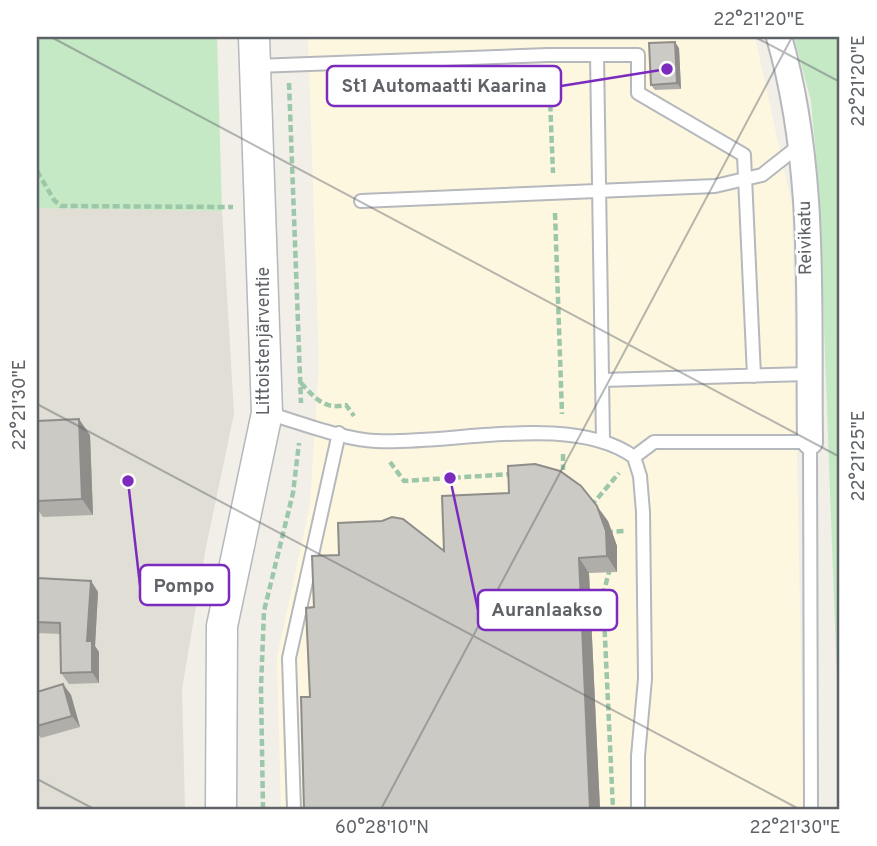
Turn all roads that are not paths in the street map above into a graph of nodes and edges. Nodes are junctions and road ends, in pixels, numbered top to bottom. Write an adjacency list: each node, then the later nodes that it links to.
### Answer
1 (254, 37): 4 (street, Littoistenjärventie)
2 (779, 37): 5 (street, Reivikatu)
3 (597, 55): 4 (lane); 6 (lane); 7 (lane)
4 (256, 66): 12 (street, Littoistenjärventie)
5 (801, 145): 6 (lane); 9 (street, Reivikatu)
6 (745, 179): 7 (lane); 10 (lane)
7 (599, 191): 8 (lane); 11 (lane)
8 (361, 201)
9 (809, 374): 10 (lane); 15 (street, Reivikatu)
10 (754, 376): 11 (lane)
11 (602, 380): 14 (lane)
12 (267, 414): 13 (lane); 17 (street, Littoistenjärventie)
13 (339, 432): 14 (lane); 18 (lane)
14 (603, 441): 16 (lane)
15 (810, 442): 16 (lane); 20 (lane)
16 (634, 457): 19 (lane)
17 (221, 809)
18 (293, 809)
19 (638, 809)
20 (811, 809)

